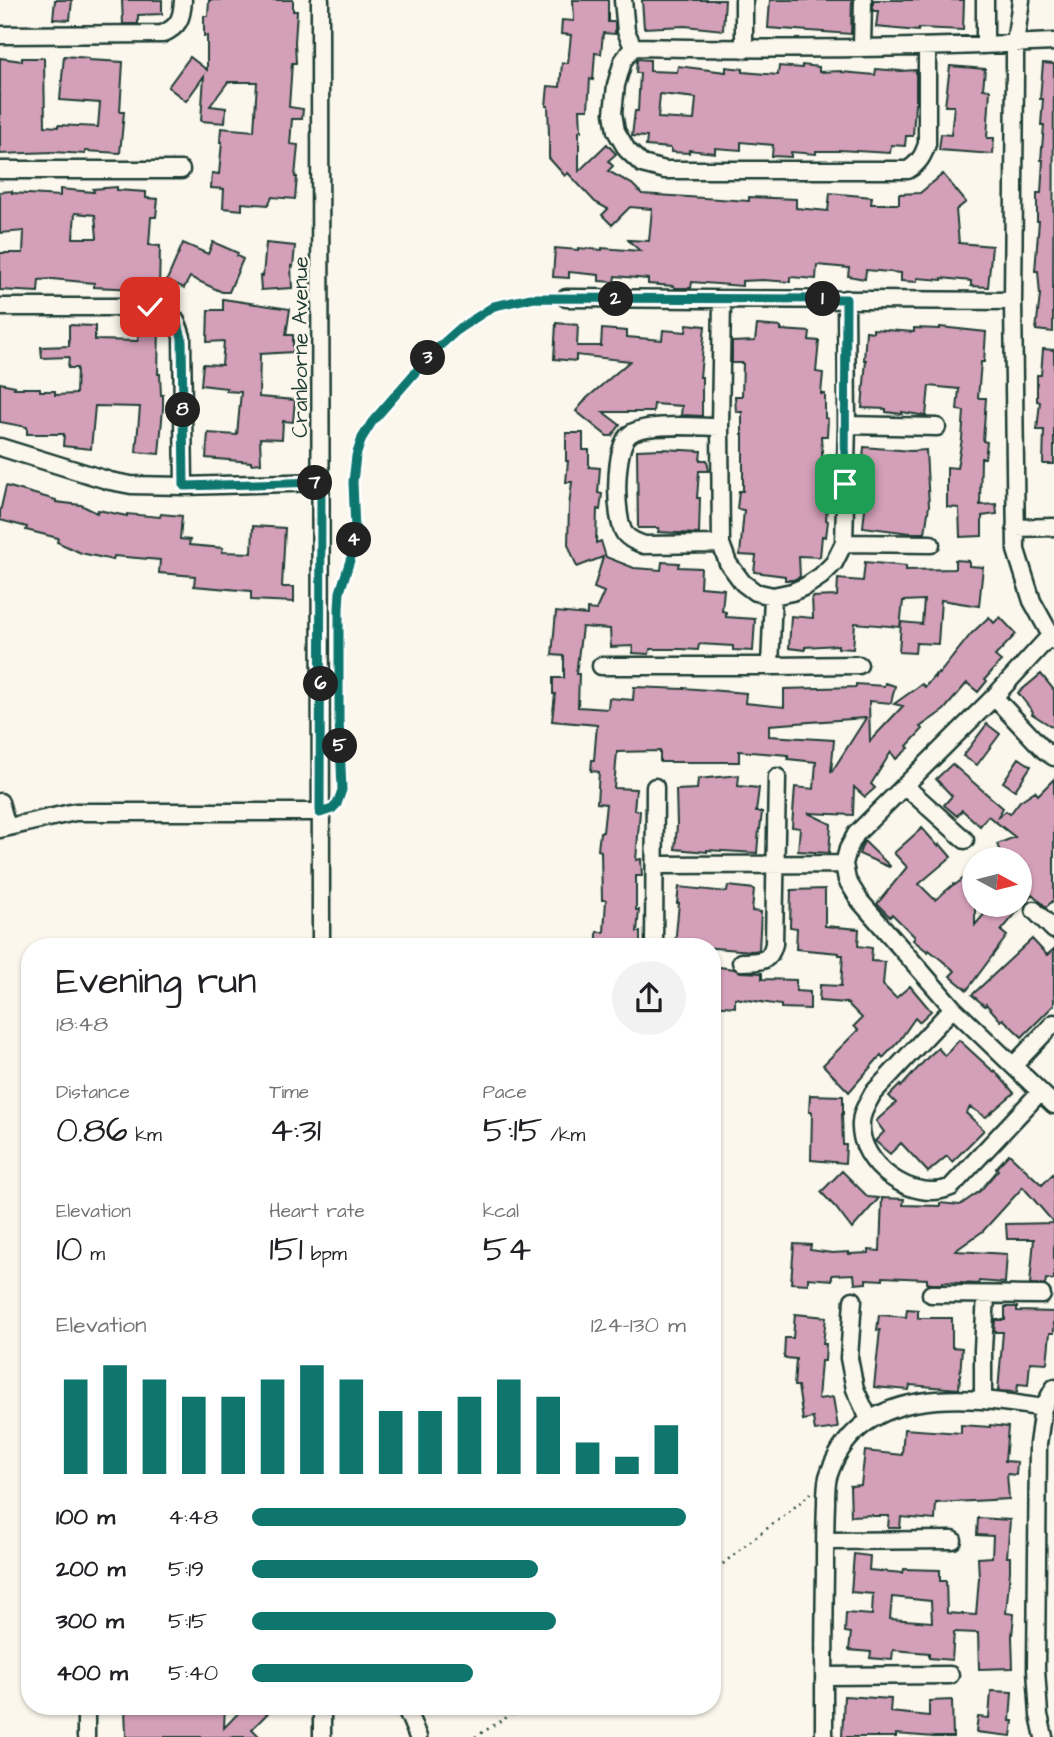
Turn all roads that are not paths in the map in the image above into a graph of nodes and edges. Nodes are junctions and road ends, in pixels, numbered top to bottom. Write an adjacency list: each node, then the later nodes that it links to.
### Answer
1 (183, 0): 8 (street)
2 (320, 0): 27 (street, Cranborne Avenue)
3 (623, 0): 12 (street)
4 (744, 0): 15 (street)
5 (863, 0): 14 (street)
6 (985, 0): 11 (street)
7 (1021, 0): 10 (street)
8 (0, 35)
9 (1054, 42): 10 (street)
10 (1015, 44): 11 (street); 21 (street)
11 (985, 45): 13 (street)
12 (633, 47): 13 (street); 15 (street)
13 (926, 47): 14 (street)
14 (862, 48): 15 (street)
15 (744, 49)
16 (0, 170): 17 (street)
17 (181, 170)
18 (566, 298): 20 (street)
19 (846, 299): 20 (street); 21 (street); 23 (street)
20 (722, 300): 24 (street)
21 (1013, 301): 30 (street)
22 (0, 307): 28 (street)
23 (847, 425): 25 (street); 31 (street)
24 (720, 427): 32 (street); 32 (street)
25 (937, 427)
26 (0, 447): 28 (street)
27 (321, 482): 28 (street); 45 (street, Cranborne Avenue)
28 (184, 486)
29 (1054, 527): 30 (street)
30 (1016, 528): 35 (street)
31 (844, 543): 33 (street); 34 (street)
32 (721, 544): 34 (street)
33 (931, 544)
34 (773, 596): 38 (street)
35 (1052, 639): 39 (street)
36 (859, 665): 38 (street)
37 (601, 666): 38 (street)
38 (770, 666)
39 (994, 697): 40 (street); 42 (street)
40 (1054, 757)
41 (777, 777): 48 (street)
42 (905, 786): 47 (street); 49 (street)
43 (655, 787): 50 (street)
44 (0, 802): 46 (street)
45 (320, 813): 46 (street); 53 (street, Cranborne Avenue)
46 (3, 828)
47 (965, 840)
48 (776, 864): 49 (street); 50 (street); 55 (street)
49 (844, 864): 56 (street)
50 (655, 865): 54 (street)
51 (1034, 911): 52 (street)
52 (1054, 930)
53 (321, 938)
54 (654, 938)
55 (741, 962)
56 (953, 1008): 58 (street); 59 (street)
57 (1054, 1023): 58 (street)
58 (1014, 1065): 59 (street)
59 (1040, 1092): 60 (street)
60 (1054, 1105)
61 (932, 1294): 62 (street)
62 (986, 1295): 63 (street); 66 (street)
63 (1042, 1295)
64 (853, 1300): 68 (street)
65 (1054, 1388): 67 (street)
66 (984, 1400): 67 (street); 68 (street)
67 (1043, 1408): 80 (street)
68 (869, 1419): 70 (street)
69 (953, 1540): 70 (street)
70 (825, 1541): 71 (street)
71 (824, 1675): 72 (street); 79 (street)
72 (950, 1675)
73 (86, 1715): 76 (street)
74 (322, 1715): 77 (street)
75 (408, 1715): 78 (street)
76 (86, 1737)
77 (321, 1737)
78 (418, 1737)
79 (824, 1737)
80 (1044, 1737)

